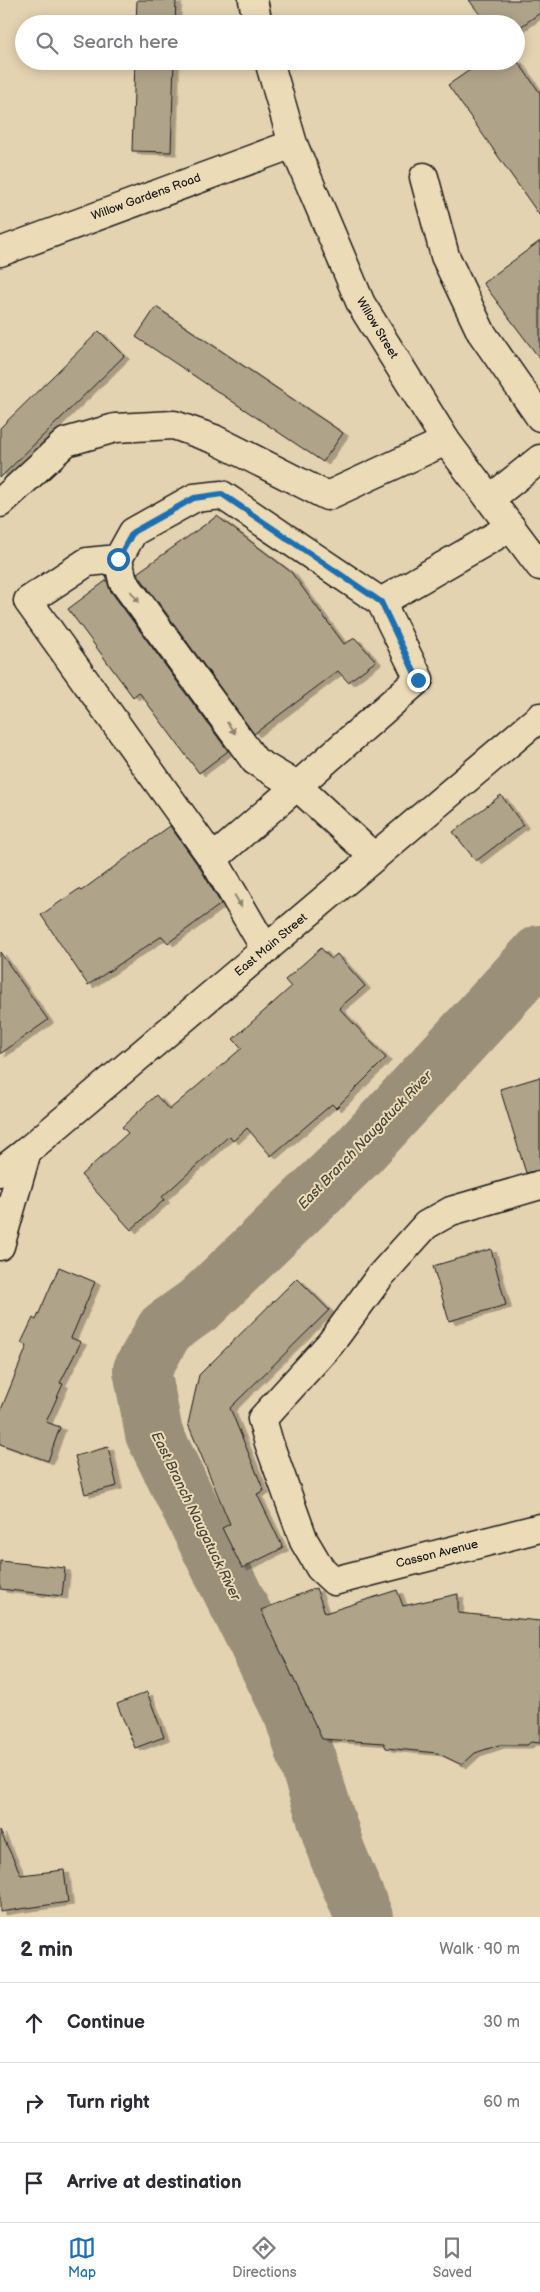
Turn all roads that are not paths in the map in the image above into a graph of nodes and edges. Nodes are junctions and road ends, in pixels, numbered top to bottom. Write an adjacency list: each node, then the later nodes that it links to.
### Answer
1 (253, 0): 2 (main road)
2 (256, 15)
3 (271, 70): 4 (main road, Willow Street)
4 (292, 144): 6 (main road, Willow Gardens Road); 8 (main road, Willow Street)
5 (424, 177): 7 (main road)
6 (0, 252)
7 (540, 417)
8 (446, 441): 10 (main road, Willow Street); 11 (main road)
9 (540, 459): 10 (main road)
10 (490, 499): 12 (main road, Willow Street)
11 (0, 503)
12 (511, 527): 14 (main road, Willow Street); 15 (main road)
13 (118, 559): 15 (main road); 17 (main road, one-way to 17); 19 (main road)
14 (540, 566)
15 (381, 602): 17 (main road)
16 (540, 717): 18 (main road, East Main Street)
17 (296, 786): 18 (main road); 19 (main road)
18 (374, 857): 20 (main road, East Main Street)
19 (213, 859): 20 (main road, one-way to 20)
20 (266, 950): 21 (main road, East Main Street)
21 (27, 1151): 22 (main road, East Main Street); 24 (main road)
22 (0, 1172)
23 (540, 1184): 25 (main road, Casson Avenue)
24 (0, 1246)
25 (540, 1528)

